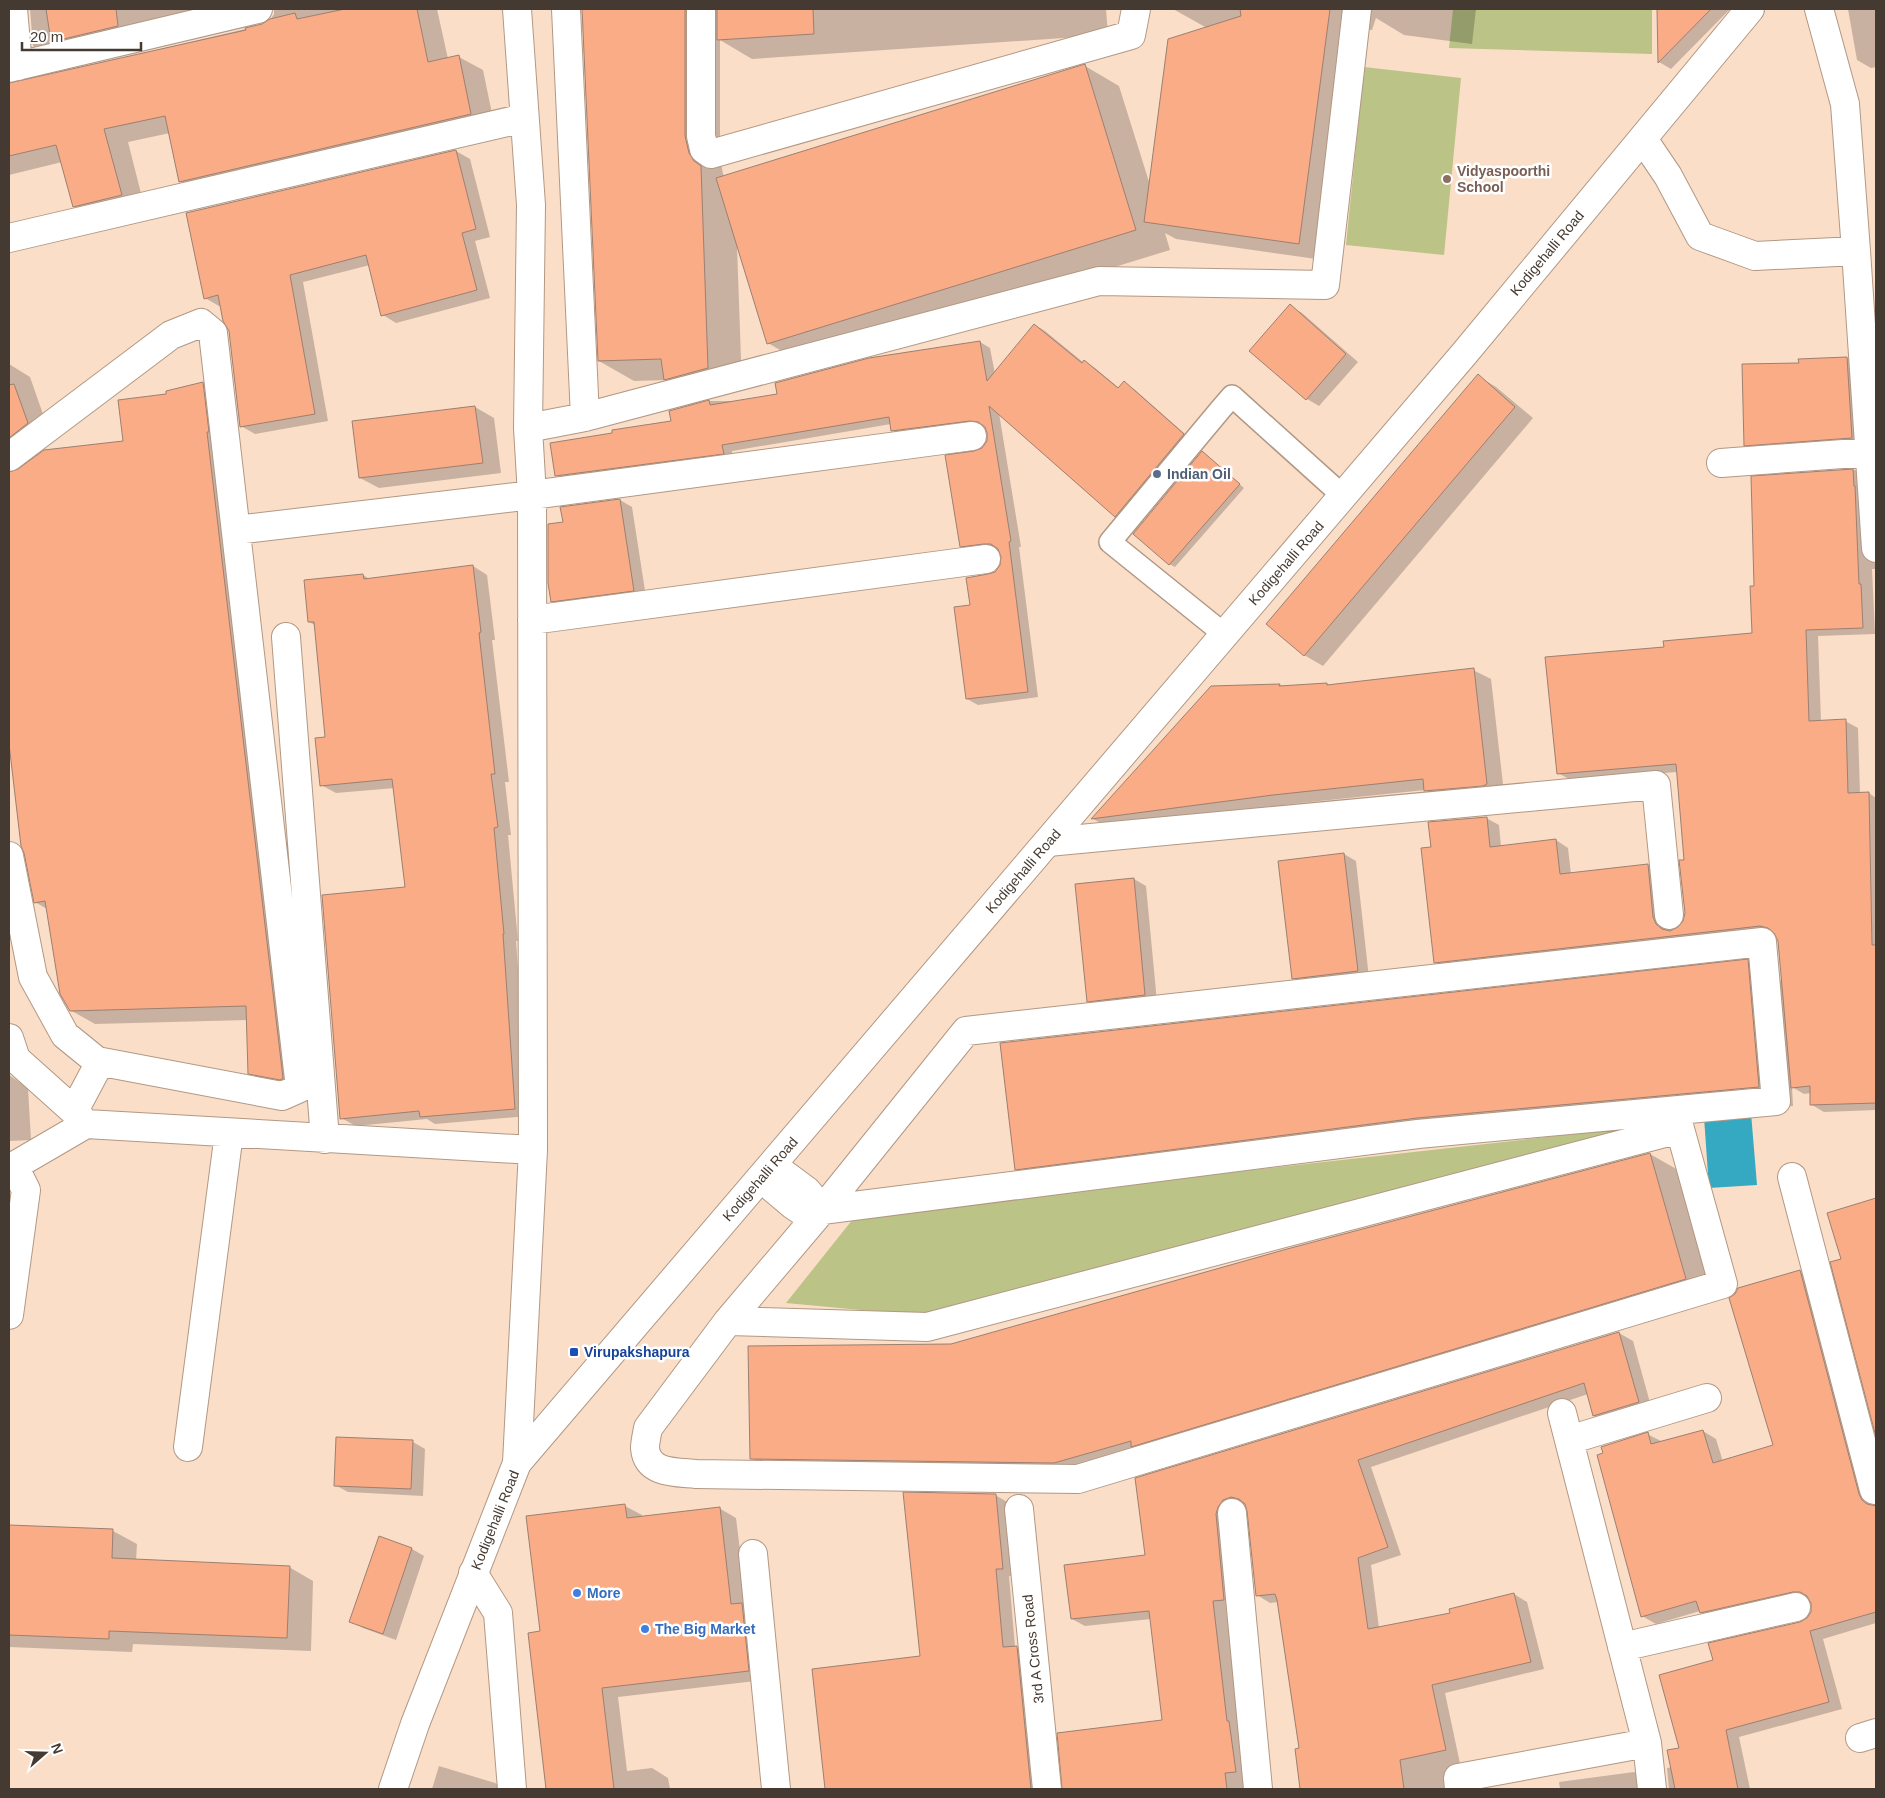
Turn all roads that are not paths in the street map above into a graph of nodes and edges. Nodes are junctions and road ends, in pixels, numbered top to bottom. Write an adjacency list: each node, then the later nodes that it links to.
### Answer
1 (13, 9): 10 (street)
2 (258, 9): 10 (street)
3 (517, 9): 11 (street)
4 (566, 9): 15 (street)
5 (700, 9): 6 (street)
6 (1136, 9)
7 (1357, 9): 15 (street)
8 (1750, 9): 12 (street, Kodigehalli Road)
9 (1819, 9): 14 (street)
10 (13, 67)
11 (524, 118): 13 (street); 16 (street)
12 (1643, 139): 14 (street); 22 (street, Kodigehalli Road)
13 (9, 238)
14 (1856, 251): 18 (street)
15 (585, 417): 16 (street)
16 (528, 428): 21 (street)
17 (972, 436): 21 (street)
18 (1870, 452): 20 (street); 24 (street)
19 (9, 457): 23 (street)
20 (1721, 463)
21 (532, 495): 23 (street); 26 (street)
22 (1343, 496): 27 (street, Kodigehalli Road); 27 (lane)
23 (236, 530): 33 (street)
24 (1876, 548)
25 (986, 559): 26 (street)
26 (532, 620): 37 (street)
27 (1224, 634): 29 (street, Kodigehalli Road)
28 (286, 637): 36 (street)
29 (1048, 842): 31 (street); 39 (street, Kodigehalli Road)
30 (9, 856): 33 (street)
31 (1669, 914)
32 (11, 1052): 34 (street)
33 (100, 1062): 34 (street)
34 (80, 1118): 35 (street); 38 (street)
35 (229, 1133): 36 (street); 47 (street)
36 (325, 1139): 37 (street)
37 (533, 1150): 48 (street)
38 (12, 1166): 42 (street)
39 (766, 1171): 41 (street); 48 (street, Kodigehalli Road)
40 (1792, 1177): 49 (street)
41 (818, 1214): 41 (street); 43 (street)
42 (9, 1315)
43 (728, 1321): 43 (street)
44 (1706, 1398): 46 (street)
45 (1562, 1413): 46 (street)
46 (1568, 1440): 55 (street)
47 (188, 1447)
48 (517, 1463): 53 (street, Kodigehalli Road)
49 (1876, 1490)
50 (1019, 1509): 60 (street, 3rd A Cross Road)
51 (1232, 1513): 61 (street)
52 (753, 1554): 59 (street)
53 (474, 1573): 57 (street, Kodigehalli Road); 58 (street)
54 (1796, 1607): 55 (street)
55 (1622, 1647): 56 (street)
56 (1647, 1743): 62 (street); 63 (street)
57 (393, 1789)
58 (512, 1789)
59 (776, 1789)
60 (1047, 1789)
61 (1258, 1789)
62 (1459, 1789)
63 (1652, 1789)

